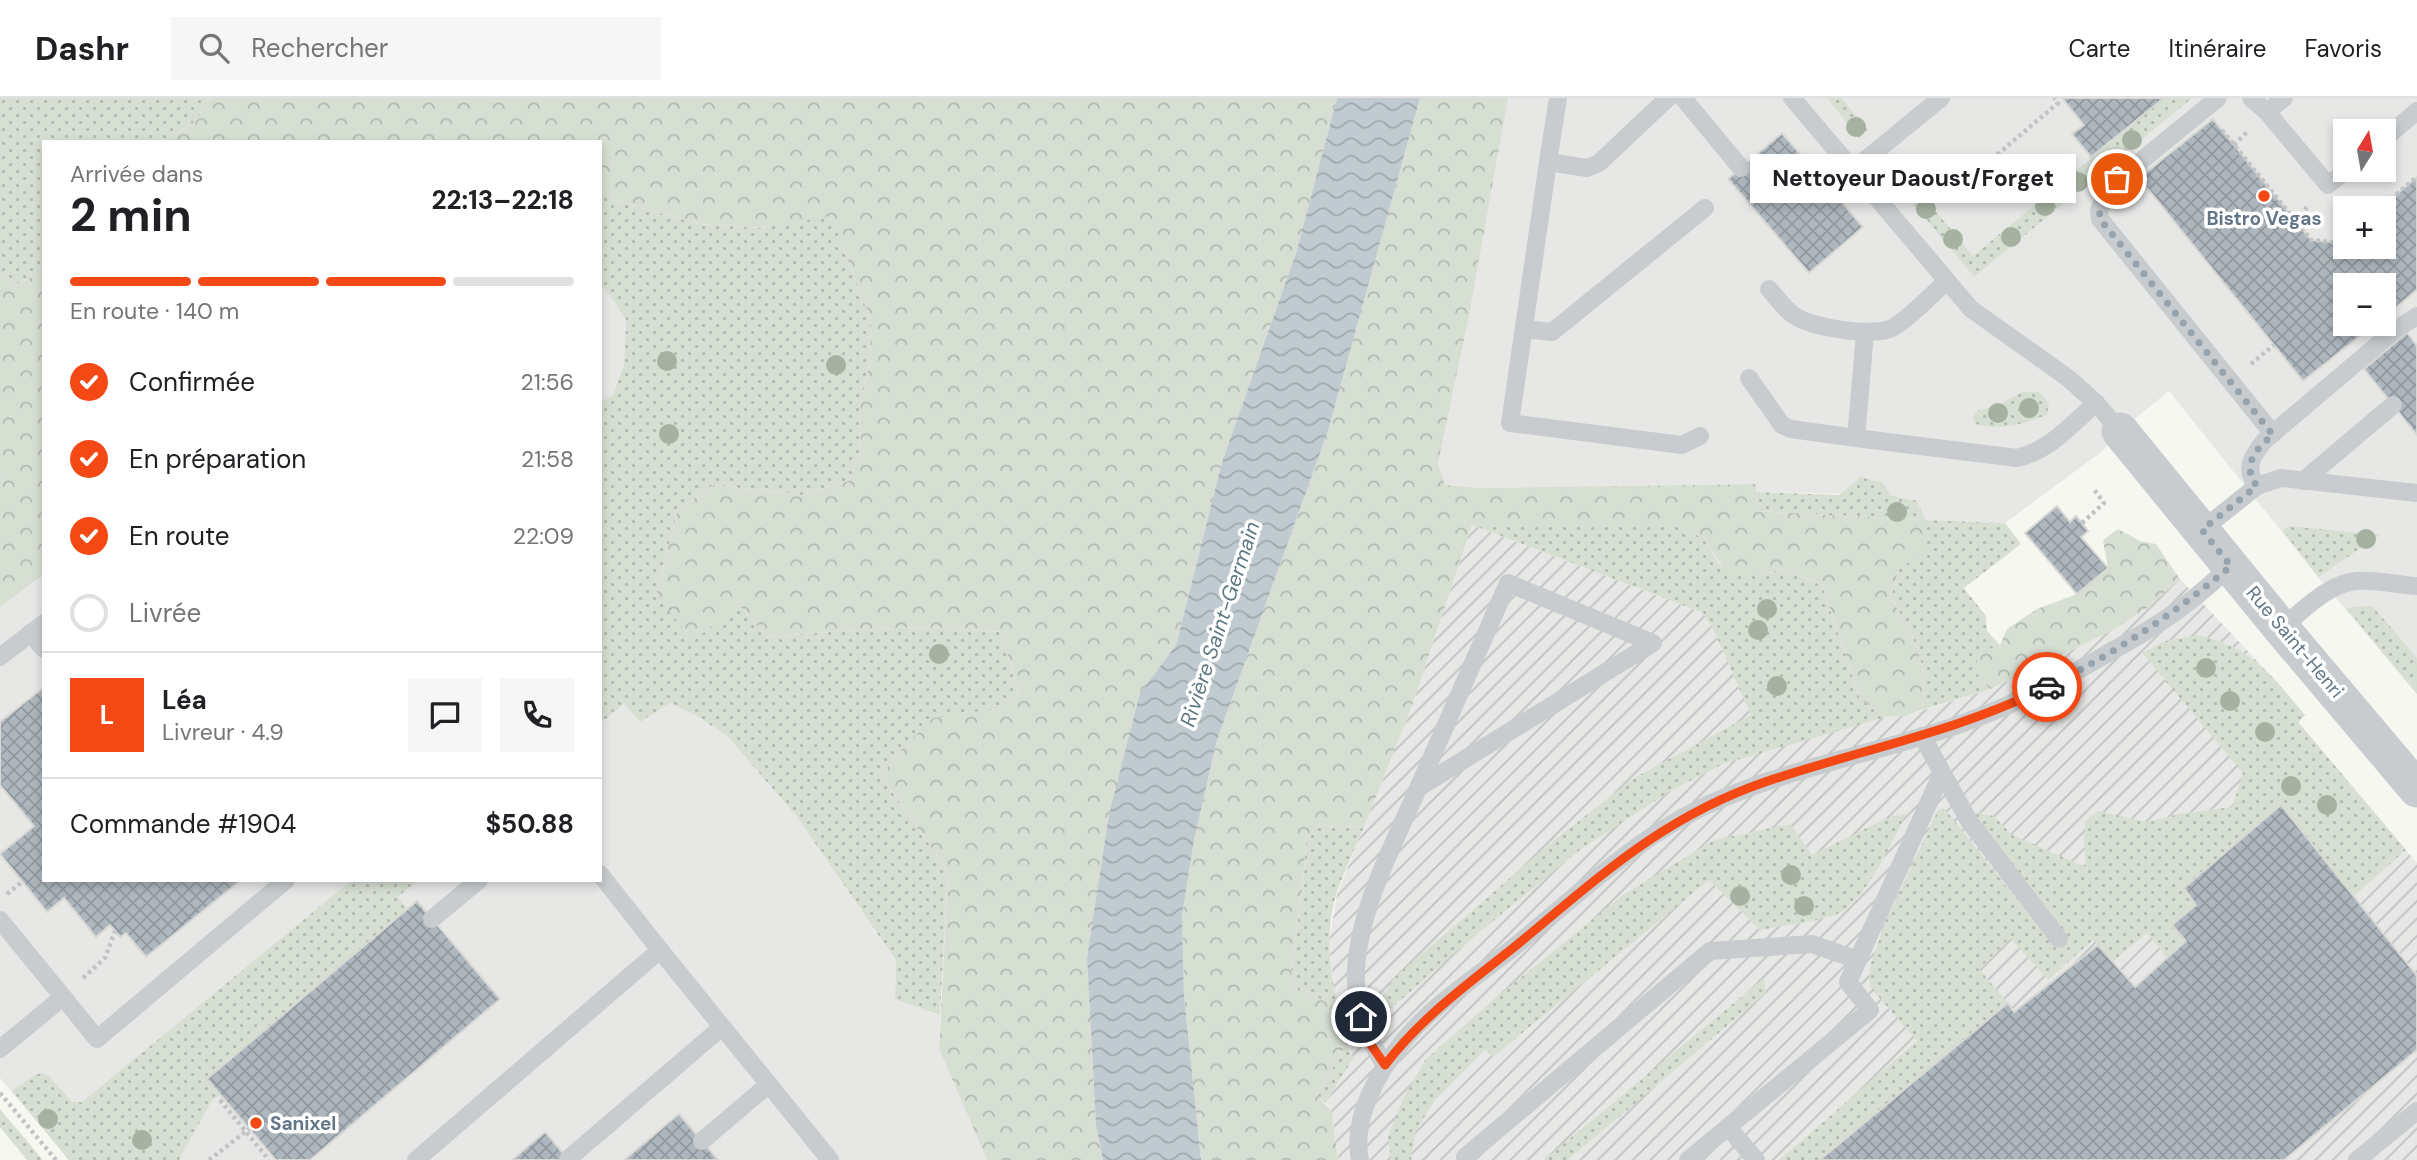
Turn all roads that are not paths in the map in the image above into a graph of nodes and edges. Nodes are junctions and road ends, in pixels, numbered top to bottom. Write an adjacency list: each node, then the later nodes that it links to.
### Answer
1 (1558, 98): 12 (lane)
2 (1668, 98): 12 (lane)
3 (1683, 98): 13 (lane)
4 (1941, 98): 14 (lane)
5 (2218, 98): 26 (lane)
6 (2251, 98): 10 (lane)
7 (2284, 98): 10 (lane)
8 (1795, 99): 14 (lane)
9 (2417, 111): 11 (lane)
10 (2267, 112): 15 (lane)
11 (2396, 129)
12 (1548, 162): 20 (lane)
13 (1741, 168)
14 (1853, 170): 17 (lane)
15 (2333, 181)
16 (1704, 208): 20 (lane)
17 (1947, 281): 21 (lane); 23 (lane)
18 (1769, 289): 21 (lane)
19 (2417, 316): 26 (lane)
20 (1524, 329): 27 (lane)
21 (1865, 333): 28 (lane)
22 (1749, 378): 28 (lane)
23 (2096, 403): 25 (lane); 28 (lane)
24 (2393, 405): 29 (lane)
25 (2120, 431): 32 (street, Rue Saint-Henri)
26 (2273, 435): 30 (lane)
27 (1700, 436)
28 (1856, 438)
29 (2303, 481): 30 (lane); 31 (lane)
30 (2257, 486): 32 (lane)
31 (2417, 493)
32 (2202, 530): 33 (street, Rue Saint-Henri)
33 (2231, 566): 36 (street, Rue Saint-Henri); 38 (lane)
34 (2417, 586): 36 (lane)
35 (37, 628): 37 (lane)
36 (2281, 628): 41 (street, Rue Saint-Henri)
37 (0, 657)
38 (1922, 737): 39 (lane); 53 (lane)
39 (1942, 773): 47 (lane); 49 (lane)
40 (1418, 788): 40 (lane); 53 (lane)
41 (2417, 789)
42 (602, 877): 48 (lane)
43 (284, 882): 50 (lane)
44 (477, 882): 45 (lane)
45 (432, 919)
46 (0, 920): 50 (lane)
47 (2059, 939)
48 (660, 950): 51 (lane); 60 (lane)
49 (1858, 960): 56 (lane); 58 (lane)
50 (63, 997): 52 (lane)
51 (722, 1027): 54 (lane); 59 (lane)
52 (0, 1049)
53 (1385, 1065): 62 (lane)
54 (769, 1084): 57 (lane); 61 (lane)
55 (2417, 1111): 65 (lane)
56 (1728, 1127): 63 (lane); 64 (lane)
57 (702, 1141)
58 (1465, 1157)
59 (568, 1159)
60 (416, 1160)
61 (830, 1160)
62 (1360, 1160)
63 (1688, 1160)
64 (1756, 1160)
65 (2357, 1160)

